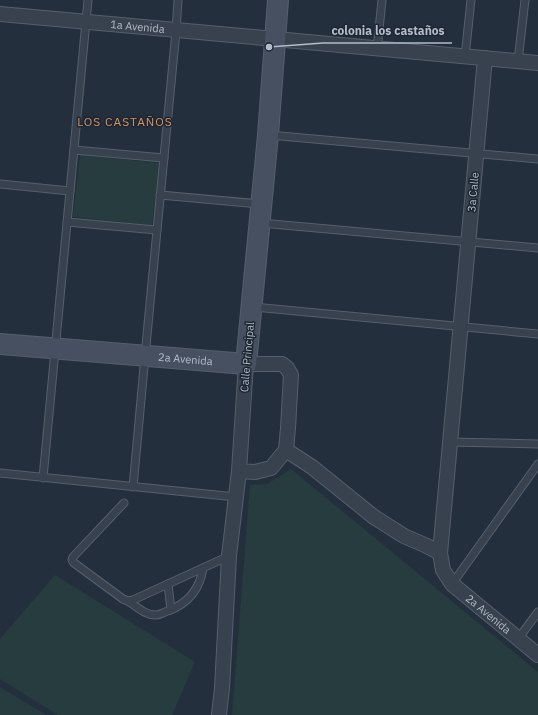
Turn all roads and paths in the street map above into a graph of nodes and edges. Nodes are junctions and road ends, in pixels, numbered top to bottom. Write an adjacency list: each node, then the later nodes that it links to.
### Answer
1 (88, 0): 8 (lane)
2 (178, 0): 9 (lane)
3 (278, 0): 10 (street, Calle Principal)
4 (382, 0): 11 (lane)
5 (470, 0): 12 (lane)
6 (525, 0): 14 (lane)
7 (0, 14): 8 (street, 1a Avenida)
8 (86, 22): 9 (street, 1a Avenida); 17 (lane)
9 (176, 31): 10 (street, 1a Avenida); 19 (lane)
10 (274, 40): 11 (street, 1a Avenida); 16 (street, Calle Principal)
11 (377, 49): 12 (street, 1a Avenida)
12 (465, 57): 13 (street, 1a Avenida)
13 (486, 58): 14 (street, 1a Avenida); 18 (street, 3a Calle)
14 (518, 61): 15 (street, 1a Avenida)
15 (538, 63)
16 (268, 135): 18 (lane); 24 (street, Calle Principal)
17 (74, 150): 19 (lane); 22 (lane)
18 (477, 154): 20 (lane); 27 (street, 3a Calle)
19 (164, 158): 23 (lane)
20 (538, 159)
21 (0, 184): 22 (lane)
22 (70, 191): 25 (lane)
23 (160, 195): 24 (lane); 26 (lane)
24 (260, 213): 27 (lane); 29 (street, Calle Principal)
25 (67, 222): 26 (lane); 33 (lane)
26 (157, 230): 34 (lane)
27 (469, 242): 28 (lane); 30 (street, 3a Calle)
28 (538, 248)
29 (252, 307): 30 (lane); 35 (street, Calle Principal)
30 (461, 327): 31 (lane); 36 (street, 3a Calle)
31 (538, 334)
32 (0, 344): 33 (street, 2a Avenida)
33 (55, 349): 34 (street, 2a Avenida); 42 (lane)
34 (145, 356): 35 (street, 2a Avenida); 43 (lane)
35 (246, 364): 38 (street, 2a Avenida); 40 (street, Calle Principal)
36 (449, 442): 37 (lane); 46 (street, 2a Avenida)
37 (538, 444)
38 (286, 450): 40 (street); 46 (street)
39 (538, 464): 50 (lane)
40 (239, 471): 44 (street, Calle Principal)
41 (0, 473): 42 (lane)
42 (43, 478): 43 (lane)
43 (133, 487): 44 (lane)
44 (236, 497): 47 (street, Calle Principal)
45 (124, 503): 51 (lane)
46 (440, 553): 50 (street, 2a Avenida)
47 (228, 556): 48 (lane); 56 (street, Calle Principal)
48 (204, 568): 49 (lane); 52 (lane)
49 (168, 584): 51 (lane); 52 (lane)
50 (452, 584): 54 (street, 2a Avenida)
51 (128, 601): 52 (lane)
52 (171, 610)
53 (538, 612): 54 (lane)
54 (518, 639): 55 (street, 2a Avenida)
55 (538, 655)
56 (219, 715)

